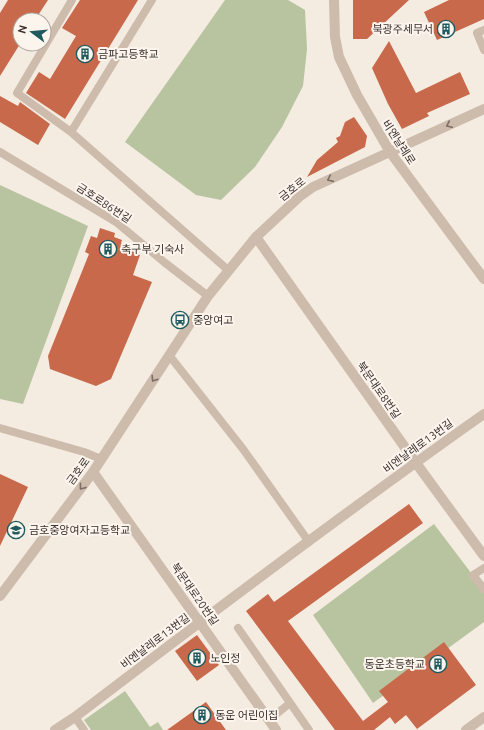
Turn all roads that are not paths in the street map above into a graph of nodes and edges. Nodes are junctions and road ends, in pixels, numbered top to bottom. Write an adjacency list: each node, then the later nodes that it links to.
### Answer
1 (72, 0): 7 (lane)
2 (152, 0): 7 (lane)
3 (334, 0): 9 (street, 비엔날레로)
4 (484, 30): 5 (lane)
5 (484, 50)
6 (484, 109): 9 (street, 금호로, one-way to 9)
7 (71, 132): 11 (lane)
8 (0, 152): 13 (lane, 금호로86번길)
9 (390, 152): 10 (street, 금호로, one-way to 10); 12 (street, 비엔날레로)
10 (256, 236): 11 (street, 금호로); 18 (street, 북문대로8번길)
11 (228, 270): 13 (street, 금호로)
12 (484, 279)
13 (208, 296): 14 (street, 금호로)
14 (169, 355): 17 (street, 금호로, one-way to 17); 20 (lane)
15 (484, 414): 18 (street, 비엔날레로13번길)
16 (0, 428): 17 (lane)
17 (101, 459): 19 (street, 금호로)
18 (416, 463): 20 (street, 비엔날레로13번길); 21 (street, 북문대로8번길)
19 (93, 472): 24 (street, 금호로, one-way to 24); 25 (street, 북문대로20번길)
20 (309, 542): 25 (street, 비엔날레로13번길)
21 (484, 556)
22 (484, 568): 23 (lane)
23 (484, 589)
24 (0, 596)
25 (200, 622): 28 (street, 비엔날레로13번길); 30 (street, 북문대로20번길)
26 (238, 628): 27 (lane)
27 (290, 703): 30 (lane); 34 (lane)
28 (75, 717): 31 (street, 비엔날레로13번길); 32 (lane)
29 (484, 717): 35 (street)
30 (269, 720): 33 (street, 북문대로20번길)
31 (55, 730)
32 (84, 730)
33 (276, 730)
34 (309, 730)
35 (466, 730)

